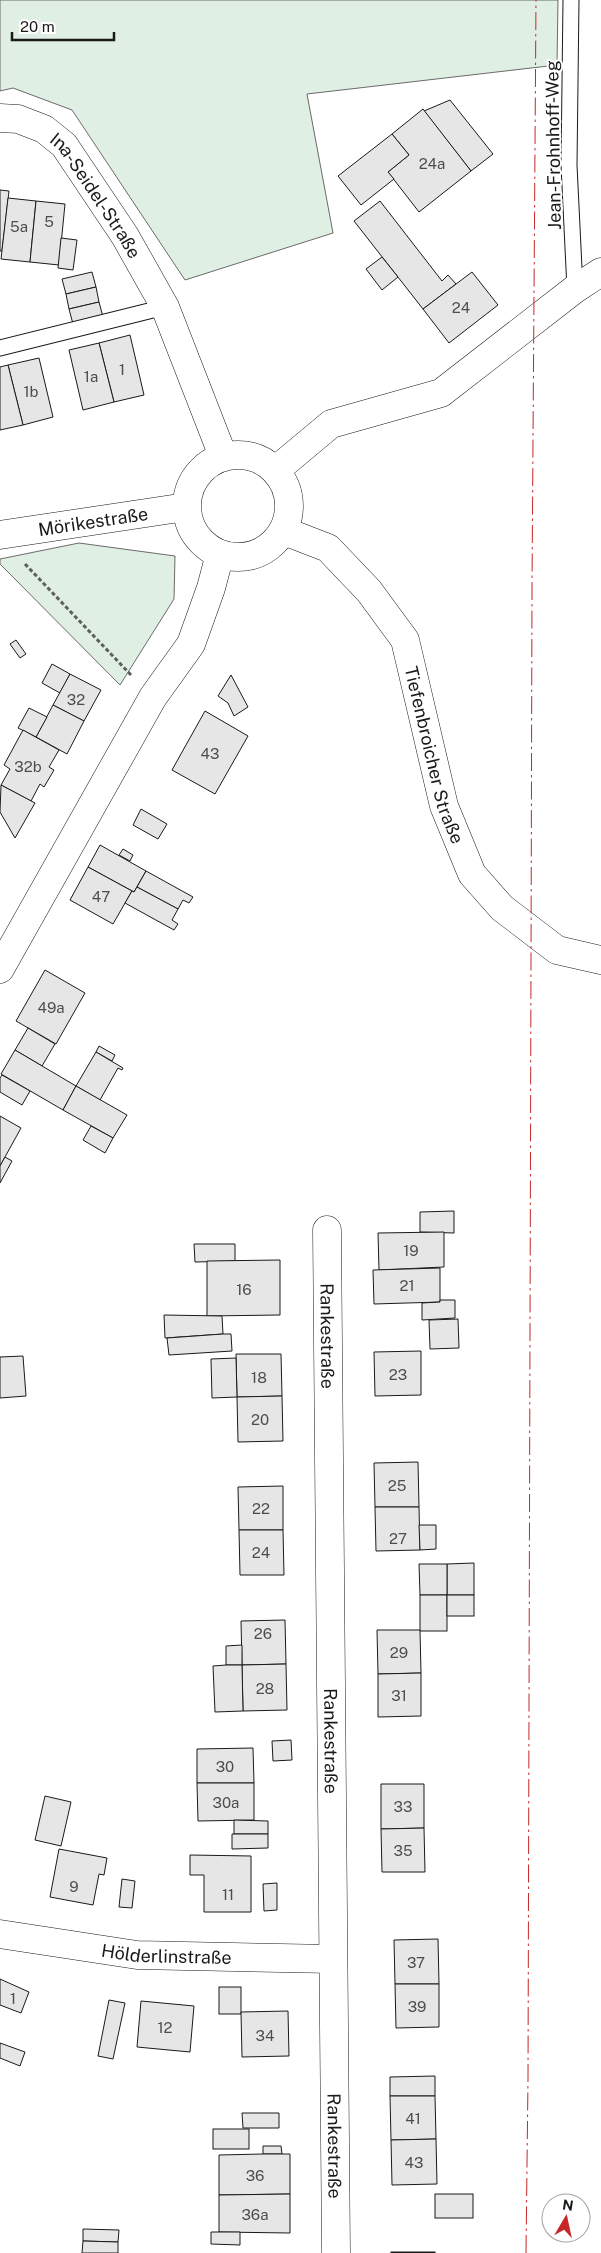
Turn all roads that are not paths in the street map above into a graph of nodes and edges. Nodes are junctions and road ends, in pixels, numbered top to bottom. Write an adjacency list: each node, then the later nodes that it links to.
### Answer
1 (571, 0): 4 (lane, Jean-Frohnhoff-Weg)
2 (0, 118): 5 (street, Ina-Seidel-Straße)
3 (601, 272): 4 (street)
4 (575, 289): 8 (street)
5 (165, 307): 6 (lane); 7 (street, Ina-Seidel-Straße)
6 (0, 348)
7 (223, 456): 8 (street); 9 (street)
8 (276, 470): 10 (street)
9 (186, 507): 11 (street, Mörikestraße); 12 (street)
10 (284, 531): 12 (street); 13 (street, Tiefenbroicher Straße)
11 (0, 535)
12 (220, 554): 14 (street)
13 (601, 960)
14 (0, 969)
15 (327, 1230): 17 (street, Rankestraße)
16 (0, 1934): 17 (street, Hölderlinstraße)
17 (333, 1959): 18 (street, Rankestraße)
18 (336, 2253)

